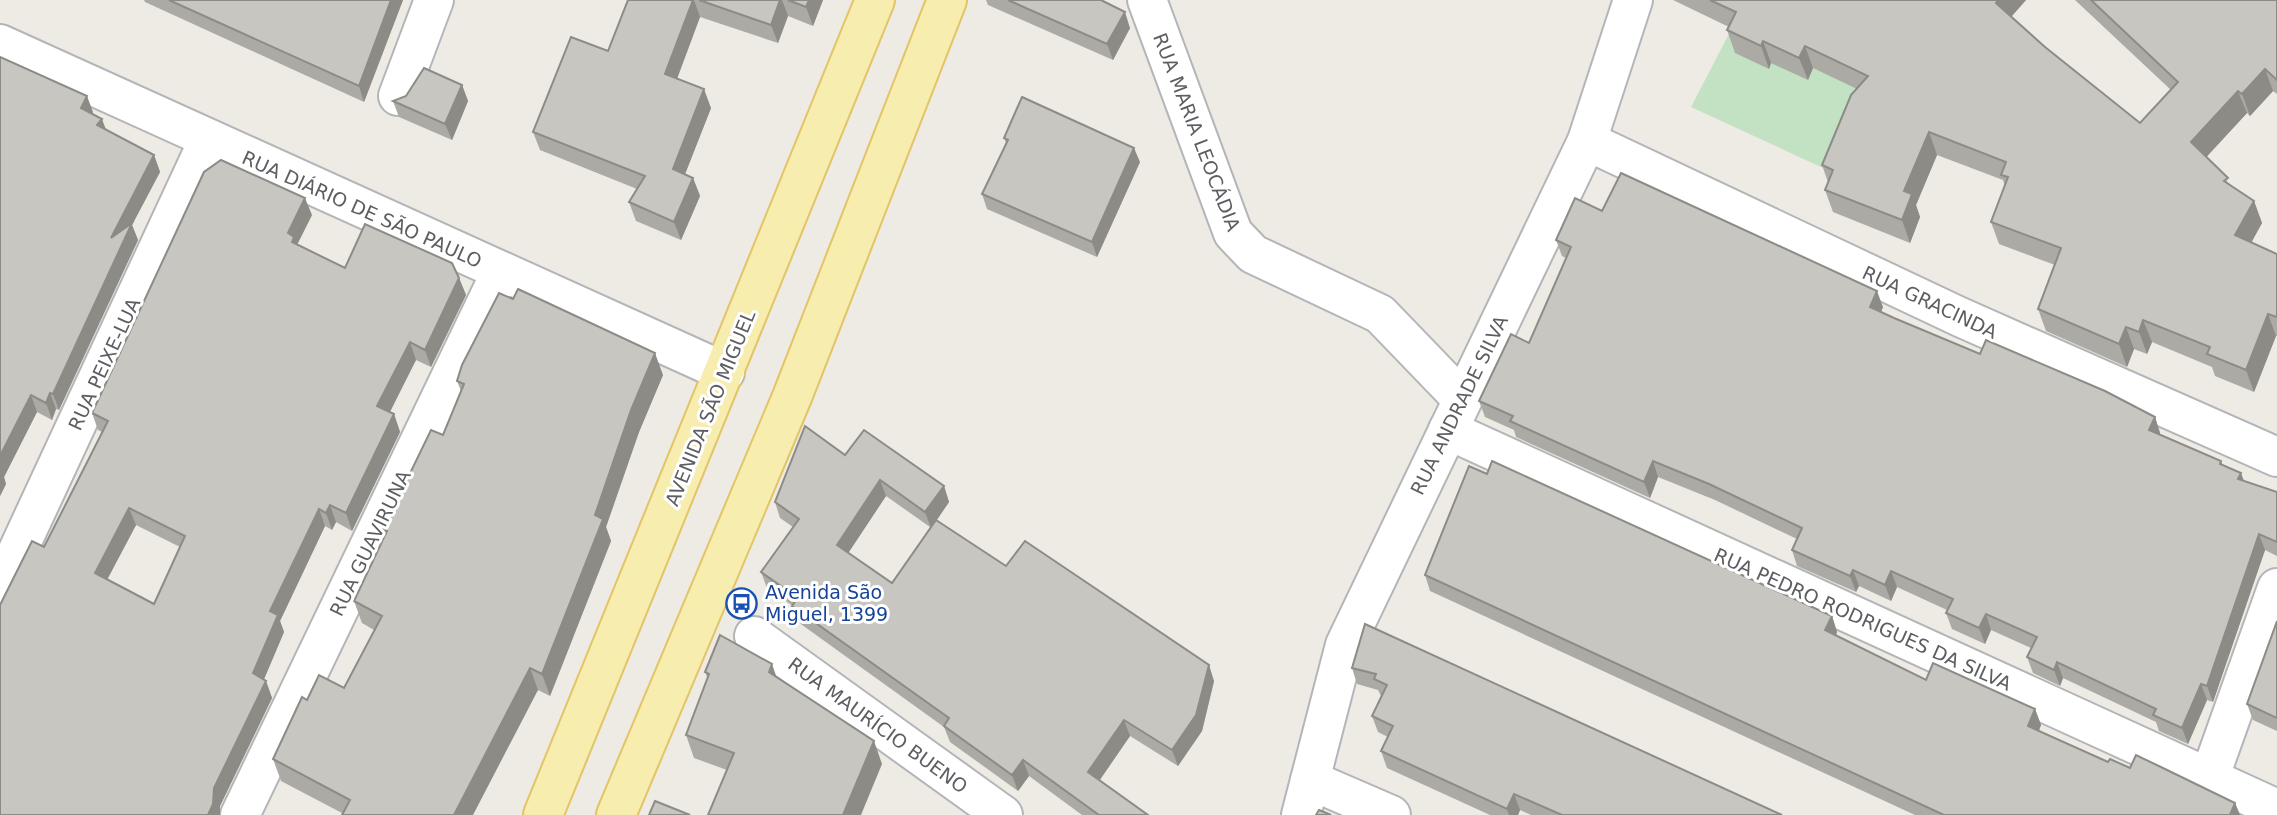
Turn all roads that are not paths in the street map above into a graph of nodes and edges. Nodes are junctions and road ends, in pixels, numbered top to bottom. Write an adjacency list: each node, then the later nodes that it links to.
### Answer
1 (434, 0): 7 (street)
2 (875, 0): 11 (main road, AVENIDA SÃO MIGUEL)
3 (947, 0): 22 (main road)
4 (1147, 0): 12 (street, RUA MARIA LEOCÁDIA)
5 (1633, 0): 9 (street, RUA ANDRADE SILVA)
6 (0, 44): 8 (street, RUA DIÁRIO DE SÃO PAULO)
7 (398, 96)
8 (209, 139): 10 (street, RUA DIÁRIO DE SÃO PAULO); 15 (street, RUA PEIXE-LUA)
9 (1587, 141): 12 (street, RUA ANDRADE SILVA); 13 (street, RUA GRACINDA)
10 (501, 272): 11 (street, RUA DIÁRIO DE SÃO PAULO); 20 (street, RUA GUAVIRUNA)
11 (725, 372): 21 (main road, AVENIDA SÃO MIGUEL)
12 (1449, 400): 17 (street, RUA PEDRO RODRIGUES DA SILVA); 18 (street, RUA ANDRADE SILVA)
13 (2277, 457)
14 (2277, 588): 17 (street)
15 (0, 589)
16 (754, 636): 23 (street, RUA MAURÍCIO BUENO)
17 (2210, 776): 19 (street, RUA PEDRO RODRIGUES DA SILVA)
18 (1306, 798): 24 (street)
19 (2277, 809)
20 (240, 815)
21 (543, 815)
22 (616, 815)
23 (1003, 815)
24 (1391, 815)

